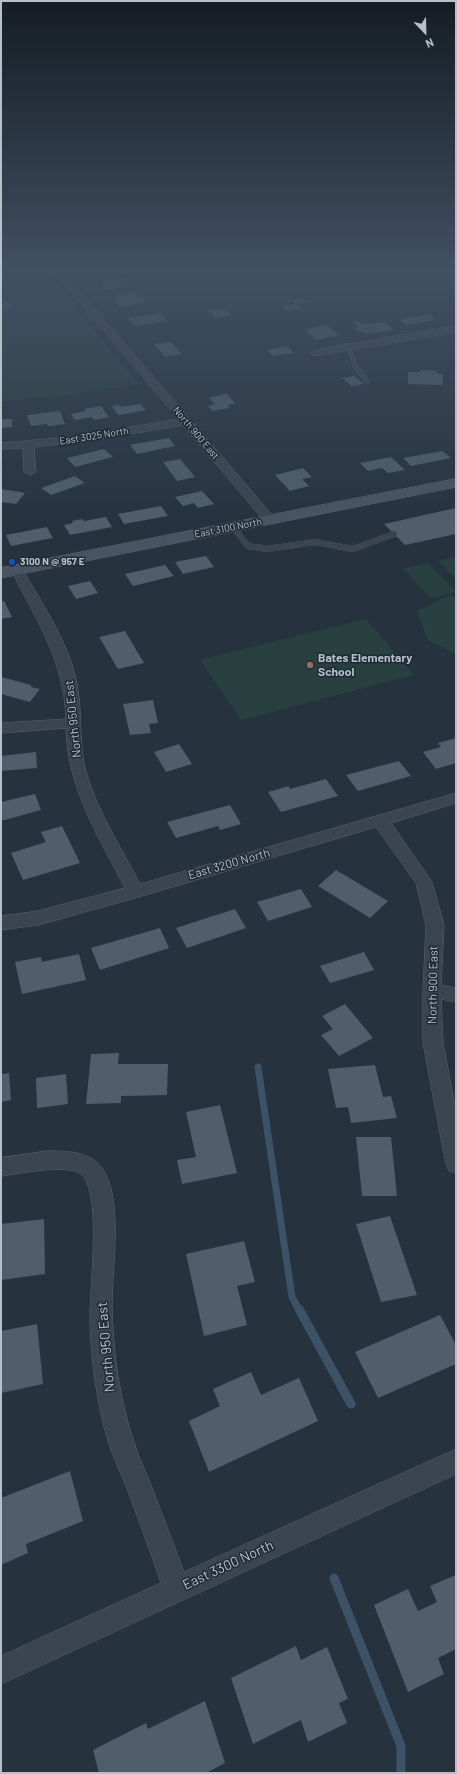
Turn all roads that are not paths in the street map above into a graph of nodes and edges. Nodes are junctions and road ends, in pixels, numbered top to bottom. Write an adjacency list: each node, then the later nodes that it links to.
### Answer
1 (130, 356): 4 (street, North 900 East)
2 (351, 356): 3 (lane)
3 (367, 381)
4 (186, 421): 5 (street, East 3025 North); 9 (street, North 900 East)
5 (28, 445): 6 (street, East 3025 North); 7 (street)
6 (1, 446)
7 (30, 472)
8 (456, 483): 9 (main road, East 3100 North)
9 (270, 520): 10 (main road, East 3100 North)
10 (233, 527): 11 (lane); 12 (main road, East 3100 North)
11 (394, 534)
12 (17, 570): 13 (main road, East 3100 North); 14 (street, North 950 East)
13 (1, 573)
14 (73, 723): 15 (street); 18 (street, North 950 East)
15 (1, 728)
16 (456, 798): 17 (street, East 3200 North)
17 (380, 820): 18 (street, East 3200 North); 20 (street, North 900 East)
18 (135, 892): 19 (street, East 3200 North)
19 (1, 923)
20 (432, 990): 21 (street); 22 (street, North 900 East)
21 (456, 996)
22 (456, 1164)
23 (1, 1166): 25 (street, North 950 East)
24 (456, 1461): 25 (street, East 3300 North)
25 (177, 1589): 26 (street, East 3300 North)
26 (1, 1670)

